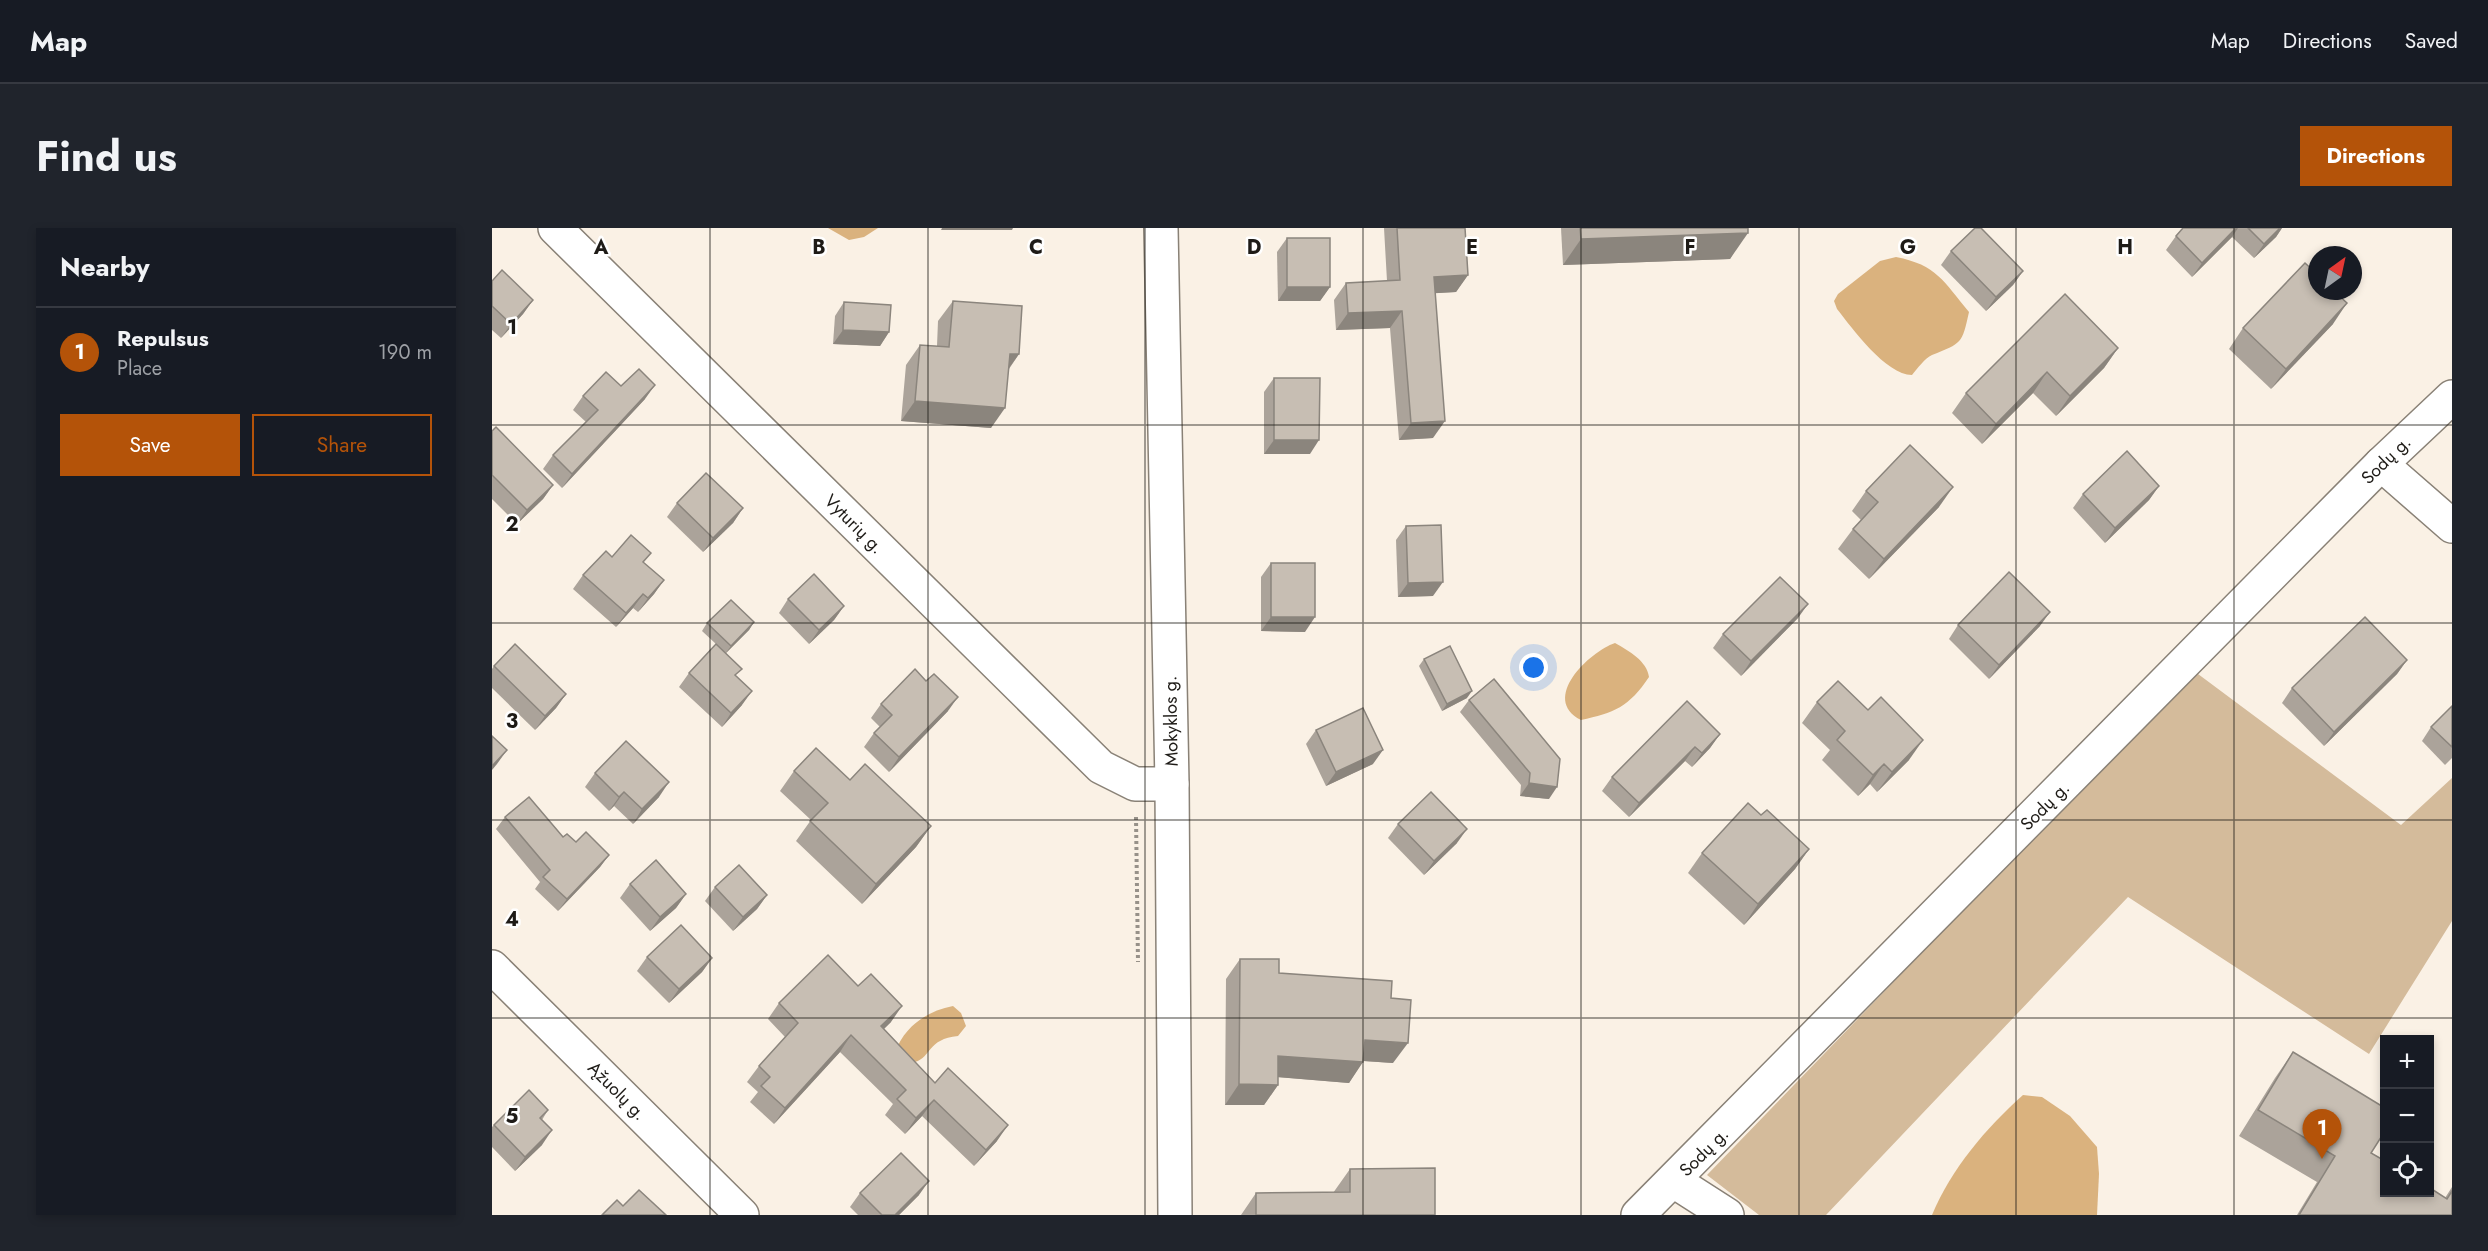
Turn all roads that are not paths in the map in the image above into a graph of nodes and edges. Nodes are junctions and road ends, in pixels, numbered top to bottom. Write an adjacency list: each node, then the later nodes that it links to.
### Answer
1 (555, 228): 6 (street, Vyturių g.)
2 (1161, 228): 6 (street, Mokyklos g.)
3 (2452, 397): 4 (street, Sodų g.)
4 (2381, 464): 5 (street); 8 (street, Sodų g.)
5 (2452, 526)
6 (1172, 784): 10 (street, Mokyklos g.)
7 (492, 967): 9 (street, Ąžuolų g.)
8 (1674, 1181): 11 (street, Sodų g.); 12 (street)
9 (742, 1215)
10 (1175, 1215)
11 (1638, 1215)
12 (1727, 1215)

